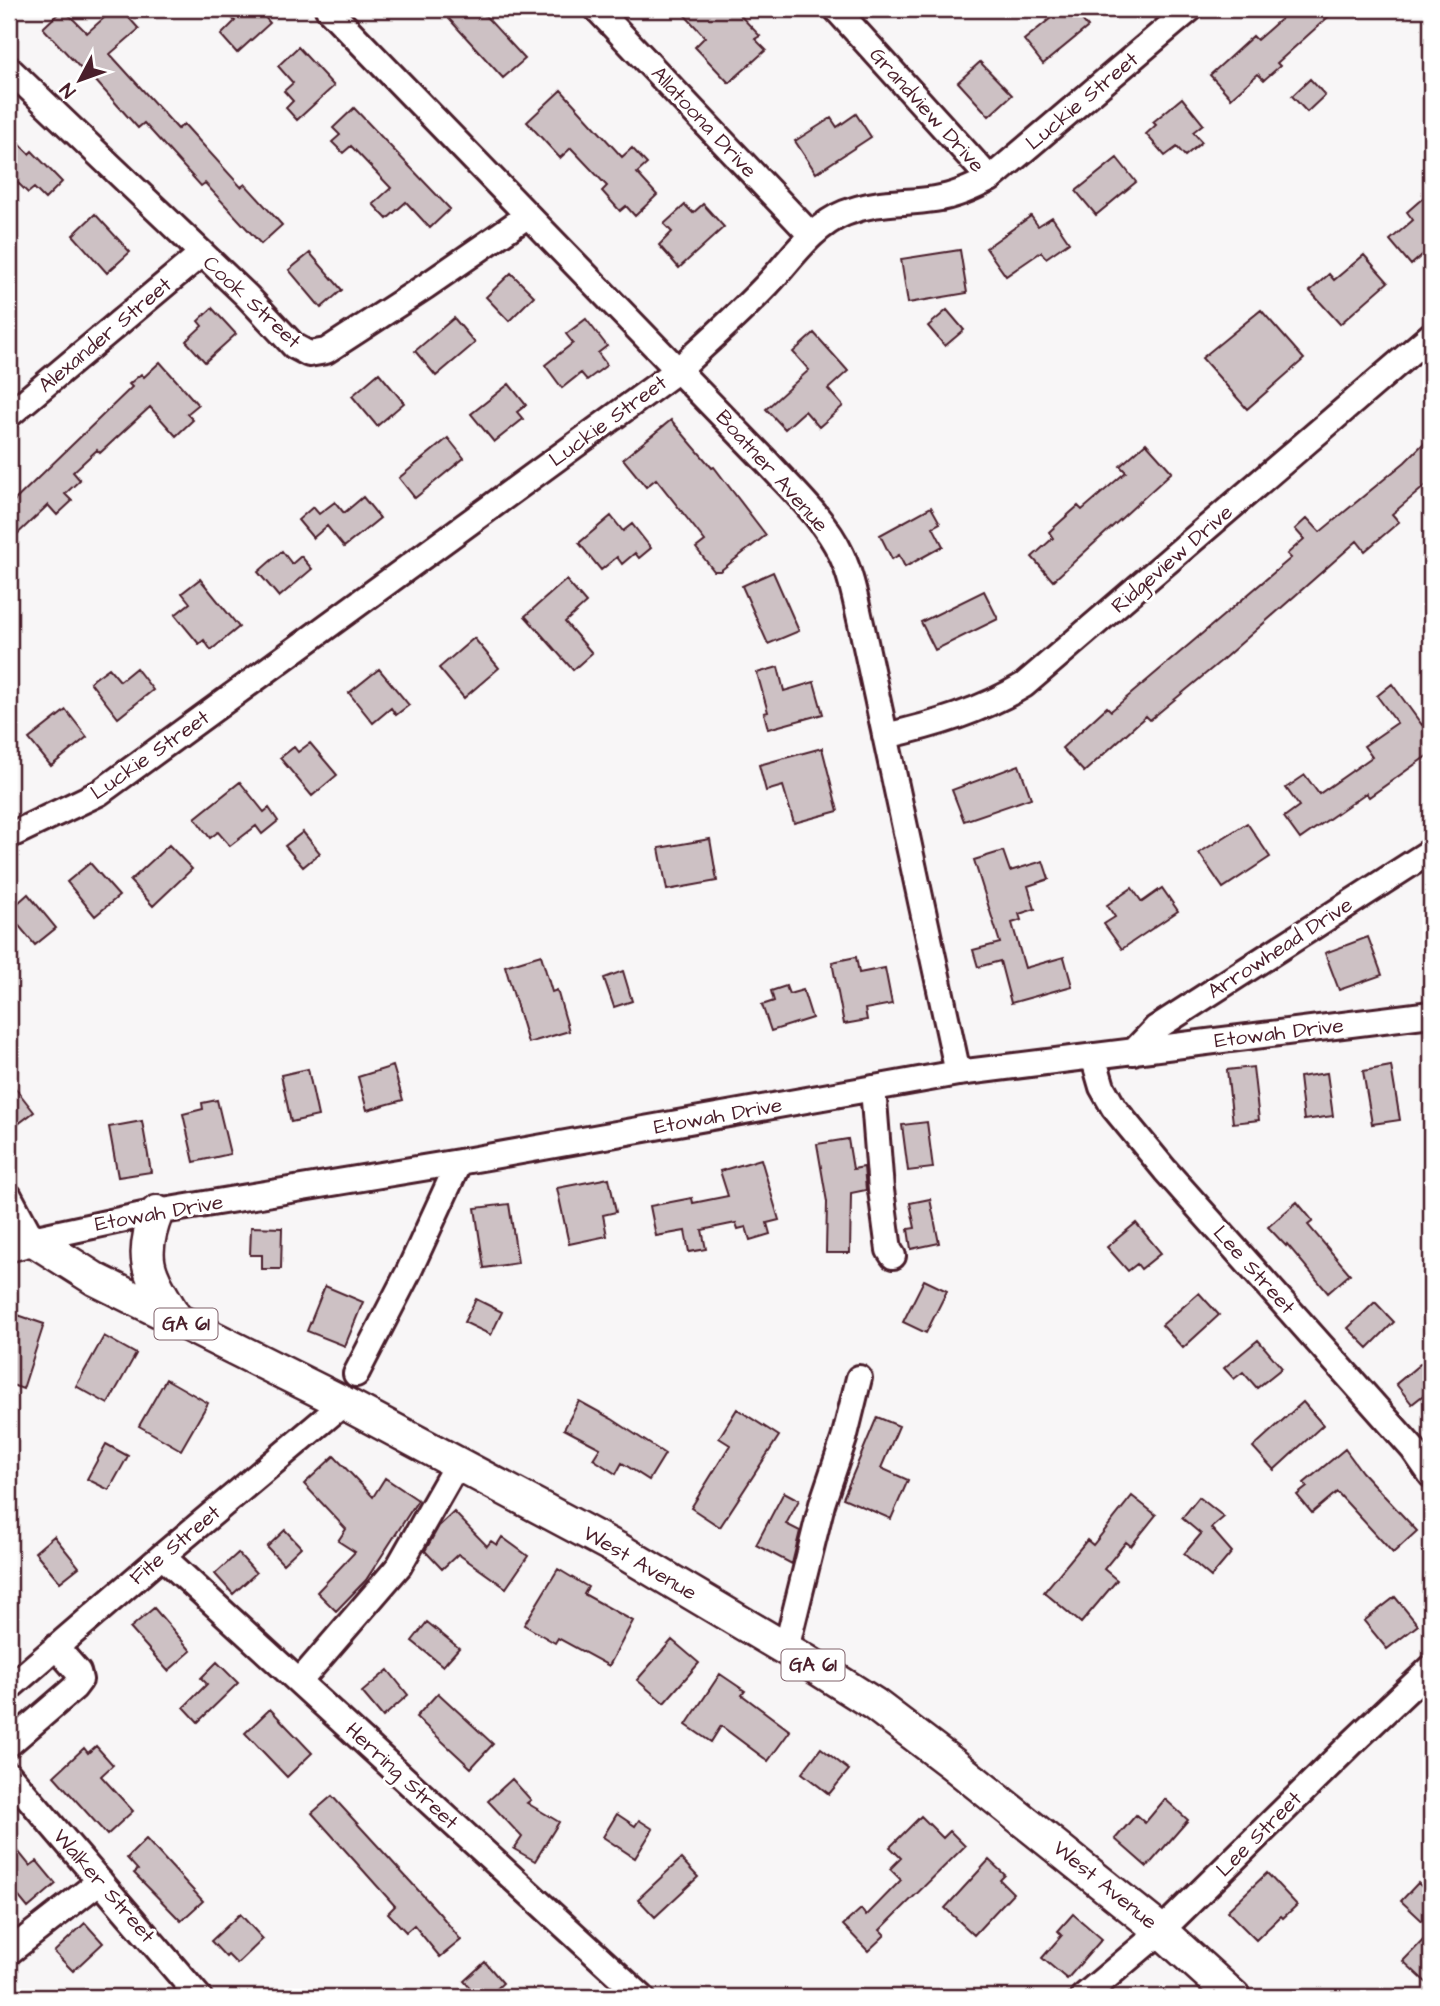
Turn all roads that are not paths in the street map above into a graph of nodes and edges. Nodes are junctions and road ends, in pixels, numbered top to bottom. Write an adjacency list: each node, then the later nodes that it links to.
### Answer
1 (328, 9): 7 (street, Boatner Avenue)
2 (597, 9): 8 (street, Allatoona Drive)
3 (836, 9): 6 (street, Grandview Drive)
4 (1190, 9): 6 (street, Luckie Street)
5 (9, 69): 9 (street, Cook Street)
6 (990, 179): 8 (street, Luckie Street)
7 (527, 216): 9 (street, Cook Street); 11 (street, Boatner Avenue)
8 (811, 235): 11 (street, Luckie Street)
9 (201, 254): 12 (street, Alexander Street)
10 (1431, 335): 13 (street, Ridgeview Drive)
11 (678, 370): 13 (street, Boatner Avenue); 14 (street, Luckie Street)
12 (9, 415)
13 (885, 736): 19 (street, Boatner Avenue)
14 (9, 836)
15 (1431, 851): 17 (street, Arrowhead Drive)
16 (1431, 1014): 17 (street, Etowah Drive)
17 (1133, 1052): 18 (street, Etowah Drive)
18 (1093, 1056): 19 (street, Etowah Drive); 30 (street, Lee Street)
19 (958, 1073): 20 (street, Etowah Drive)
20 (873, 1088): 21 (street, Etowah Drive); 25 (street)
21 (459, 1162): 23 (street, Etowah Drive); 27 (street)
22 (9, 1196): 24 (street, West Avenue)
23 (157, 1212): 24 (street, Etowah Drive); 26 (main road)
24 (20, 1242): 26 (main road, West Avenue / GA 61)
25 (892, 1256)
26 (176, 1319): 29 (main road, West Avenue / GA 61)
27 (356, 1374)
28 (859, 1378): 35 (street)
29 (344, 1403): 31 (main road, West Avenue / GA 61); 33 (street, Fite Street)
30 (1422, 1444): 32 (street, Lee Street)
31 (457, 1464): 35 (main road, West Avenue / GA 61); 37 (street)
32 (1431, 1475)
33 (162, 1556): 34 (street, Fite Street); 37 (street, Herring Street)
34 (56, 1647): 38 (street, Fite Street); 39 (street)
35 (786, 1649): 42 (main road, West Avenue / GA 61)
36 (1431, 1668): 42 (street, Lee Street)
37 (299, 1682): 45 (street, Herring Street)
38 (9, 1689)
39 (9, 1744)
40 (9, 1775): 41 (street, Walker Street)
41 (100, 1881): 43 (street); 44 (street, Walker Street)
42 (1161, 1931): 46 (street, Lee Street); 47 (main road, West Avenue / GA 61)
43 (9, 1952)
44 (199, 1997)
45 (642, 1997)
46 (1083, 1997)
47 (1234, 1997)

